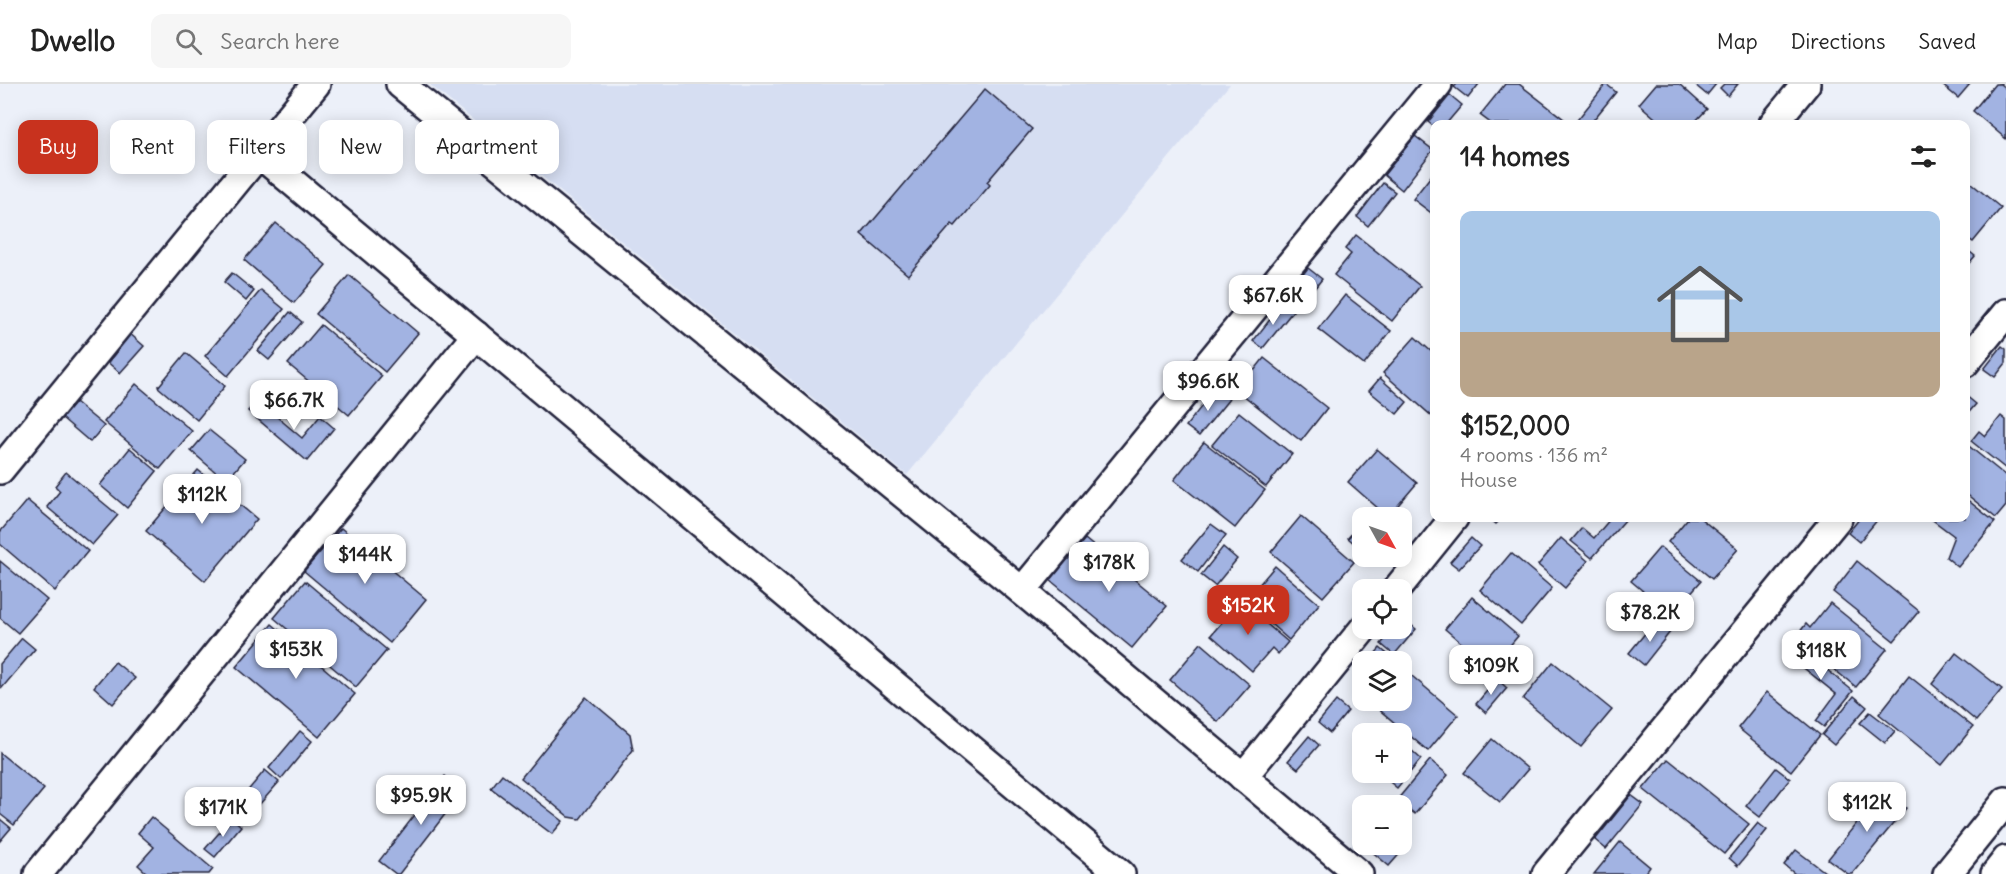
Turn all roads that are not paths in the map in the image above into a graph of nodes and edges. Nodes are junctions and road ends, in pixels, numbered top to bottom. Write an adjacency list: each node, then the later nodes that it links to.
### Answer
1 (316, 84): 5 (street)
2 (400, 84): 16 (street)
3 (1438, 84): 16 (street)
4 (1806, 84): 6 (street)
5 (287, 120)
6 (1776, 120)
7 (243, 174): 12 (street)
8 (283, 174): 10 (street)
9 (2006, 313): 11 (street)
10 (476, 335): 21 (street); 22 (street)
11 (1970, 357)
12 (0, 470)
13 (1451, 522): 15 (street)
14 (1835, 522): 24 (street)
15 (1405, 579)
16 (1022, 591): 18 (street)
17 (1355, 639): 18 (street)
18 (1244, 777): 23 (street)
19 (2006, 801): 25 (street)
20 (2006, 860): 26 (street)
21 (38, 874)
22 (1122, 874)
23 (1359, 874)
24 (1546, 874)
25 (1947, 874)
26 (1995, 874)

